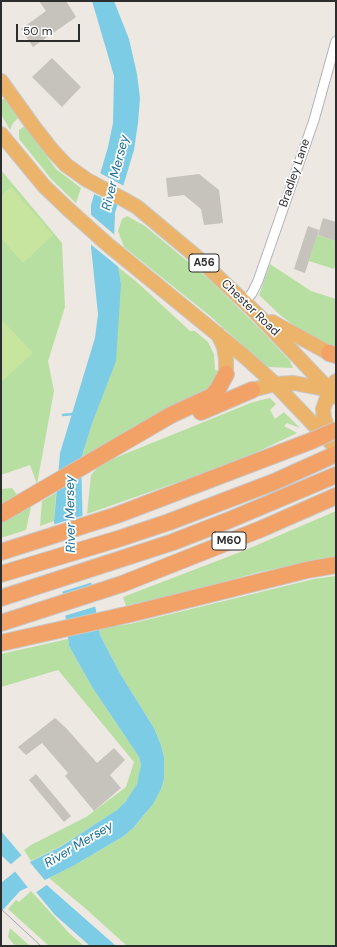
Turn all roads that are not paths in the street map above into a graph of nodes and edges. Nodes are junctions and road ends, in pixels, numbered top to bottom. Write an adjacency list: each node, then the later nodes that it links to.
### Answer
1 (336, 41): 4 (street, Bradley Lane)
2 (1, 81): 4 (highway, Chester Road / A56)
3 (1, 134): 6 (highway)
4 (245, 302): 5 (highway, Chester Road / A56)
5 (257, 314): 7 (highway); 10 (highway, Chester Road / A56)
6 (218, 333): 8 (highway); 9 (highway)
7 (332, 354)
8 (226, 374): 13 (highway)
9 (275, 384): 10 (highway); 11 (highway); 12 (highway)
10 (334, 389): 12 (highway)
11 (252, 390): 13 (highway)
12 (333, 447): 17 (highway, bridge); 19 (highway)
13 (112, 450): 16 (highway)
14 (336, 476): 20 (highway, M60)
15 (336, 496): 21 (highway, M60)
16 (7, 510)
17 (8, 550)
18 (336, 565): 22 (highway)
19 (1, 574)
20 (1, 598)
21 (1, 623)
22 (2, 643)

